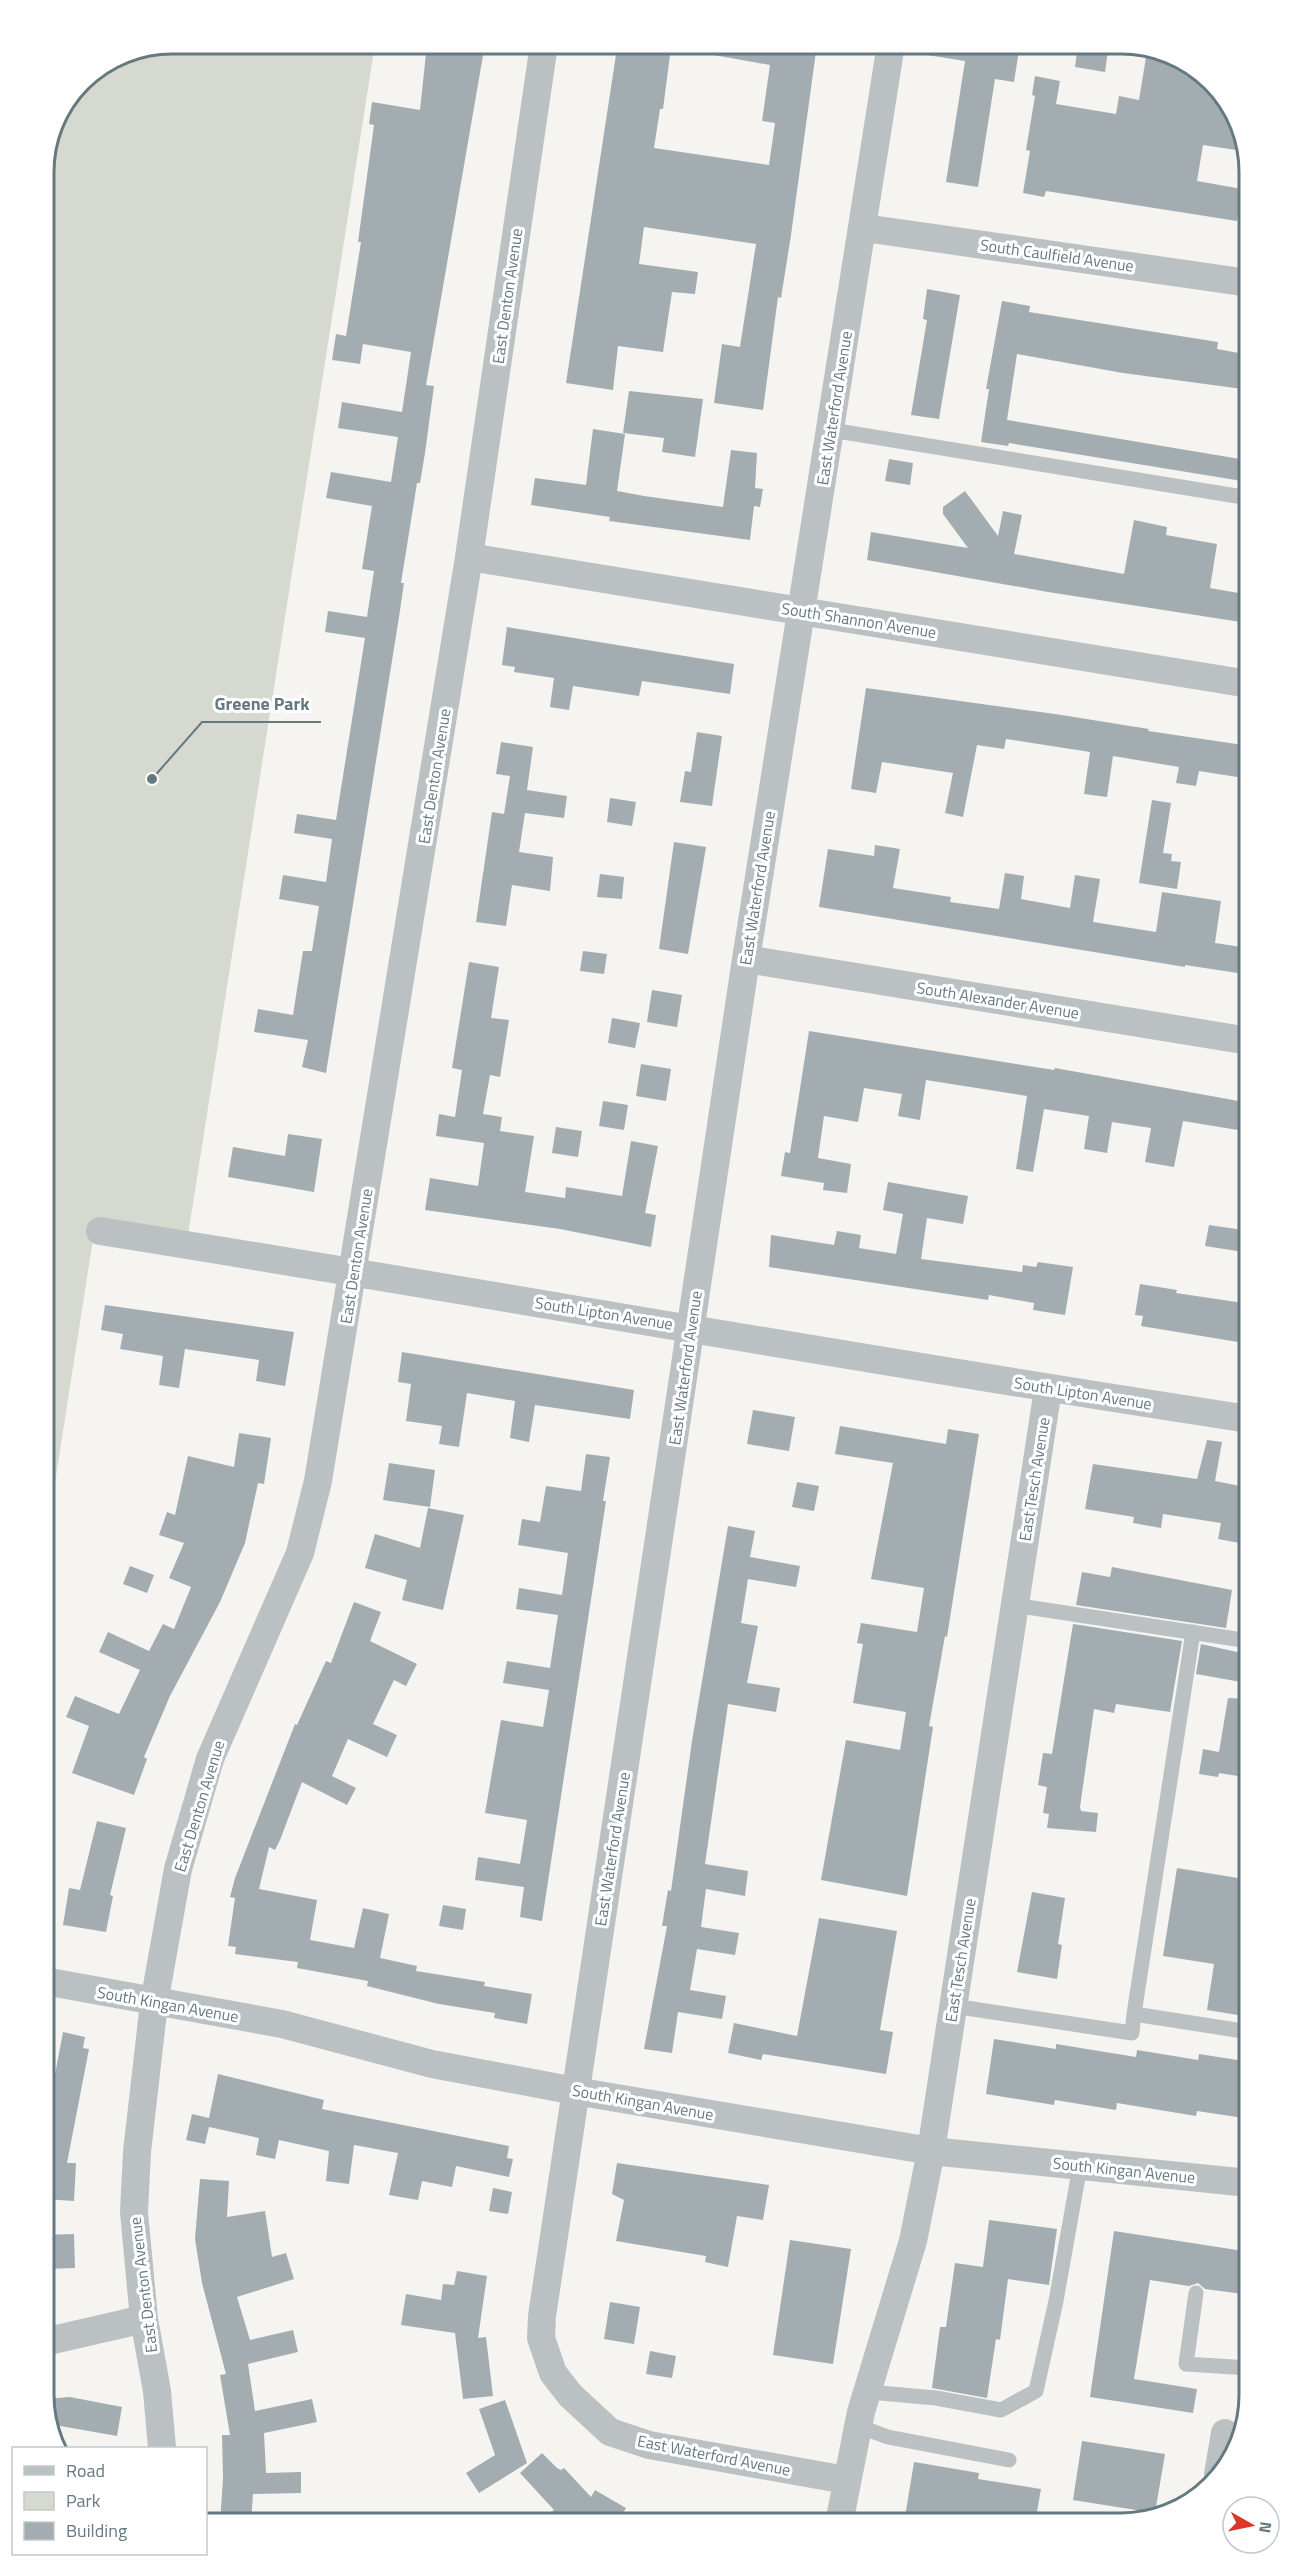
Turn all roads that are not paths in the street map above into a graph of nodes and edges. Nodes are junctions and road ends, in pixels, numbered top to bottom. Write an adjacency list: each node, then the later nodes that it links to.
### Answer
1 (543, 54): 7 (street, East Denton Avenue)
2 (890, 54): 3 (street, East Waterford Avenue)
3 (864, 228): 4 (street, South Caulfield Avenue); 5 (street, East Waterford Avenue)
4 (1239, 281)
5 (831, 430): 6 (lane); 8 (street, East Waterford Avenue)
6 (1239, 496)
7 (469, 557): 8 (street, South Shannon Avenue); 13 (street, East Denton Avenue)
8 (801, 611): 9 (street, South Shannon Avenue); 10 (street, East Waterford Avenue)
9 (1239, 682)
10 (746, 959): 11 (street, South Alexander Avenue); 14 (street, East Waterford Avenue)
11 (1239, 1039)
12 (100, 1231): 13 (street, South Lipton Avenue)
13 (354, 1271): 14 (street, South Lipton Avenue); 21 (street, East Denton Avenue)
14 (690, 1327): 15 (street, South Lipton Avenue); 25 (street, East Waterford Avenue)
15 (1048, 1389): 16 (street, South Lipton Avenue); 17 (street, East Tesch Avenue)
16 (1239, 1417)
17 (1014, 1605): 18 (lane); 22 (street, East Tesch Avenue)
18 (1193, 1632): 19 (lane); 23 (lane)
19 (1239, 1639)
20 (54, 1983): 21 (street, South Kingan Avenue)
21 (154, 2003): 25 (street, South Kingan Avenue); 30 (street, East Denton Avenue)
22 (953, 2006): 23 (lane); 26 (street, East Tesch Avenue)
23 (1134, 2014): 24 (lane)
24 (1239, 2030)
25 (576, 2091): 26 (street, South Kingan Avenue); 37 (street, East Waterford Avenue)
26 (931, 2151): 27 (street, South Kingan Avenue); 33 (street, East Tesch Avenue)
27 (1080, 2166): 28 (street, South Kingan Avenue); 33 (lane)
28 (1239, 2182)
29 (1196, 2293): 32 (lane)
30 (144, 2319): 31 (street); 35 (street, East Denton Avenue)
31 (54, 2340)
32 (1239, 2367)
33 (869, 2392): 34 (street, East Tesch Avenue)
34 (858, 2426): 36 (lane); 37 (street, East Tesch Avenue)
35 (162, 2447)
36 (1009, 2460)
37 (846, 2480): 38 (street, East Tesch Avenue)
38 (841, 2513)

